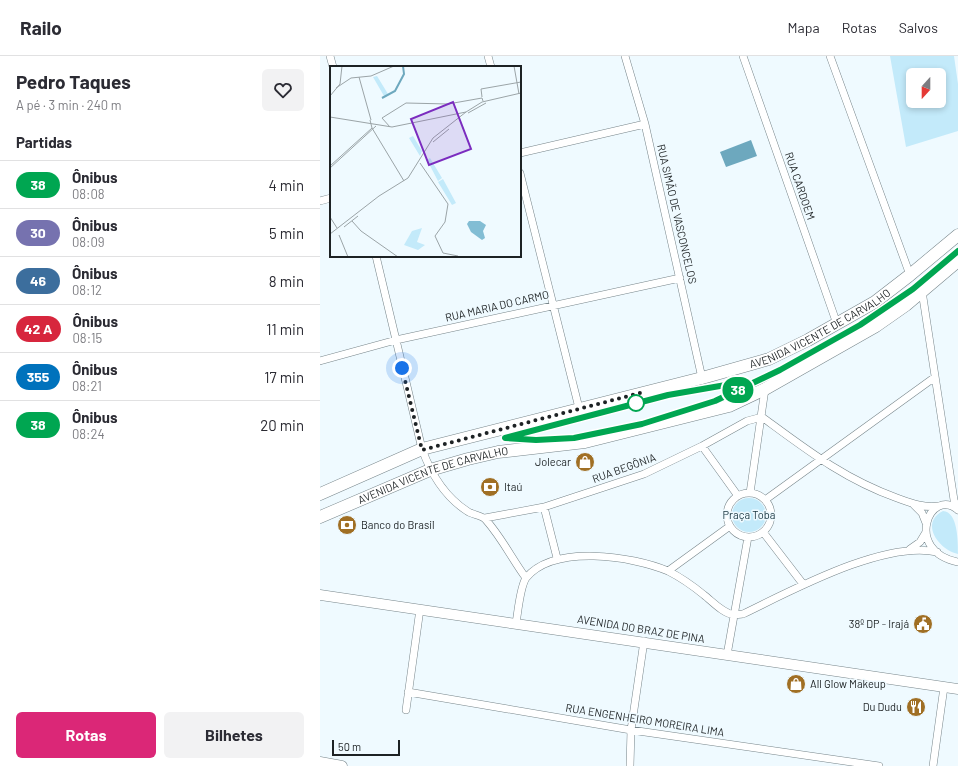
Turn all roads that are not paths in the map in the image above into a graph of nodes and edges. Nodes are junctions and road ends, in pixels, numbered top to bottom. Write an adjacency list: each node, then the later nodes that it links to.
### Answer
1 (330, 56): 6 (street)
2 (488, 56): 7 (street)
3 (625, 56): 8 (street, RUA SIMÃO DE VASCONCELOS)
4 (743, 56): 20 (street, RUA CARDOEM)
5 (830, 56): 16 (street)
6 (333, 66)
7 (491, 66)
8 (645, 124): 9 (street); 17 (street, RUA SIMÃO DE VASCONCELOS)
9 (521, 153)
10 (521, 177): 19 (street)
11 (330, 198): 12 (street)
12 (320, 201)
13 (958, 235): 16 (main road, AVENIDA VICENTE DE CARVALHO)
14 (376, 257): 21 (street)
15 (958, 261): 18 (main road, AVENIDA VICENTE DE CARVALHO)
16 (910, 275): 20 (main road, AVENIDA VICENTE DE CARVALHO)
17 (680, 278): 19 (street, RUA MARIA DO CARMO); 23 (street, RUA SIMÃO DE VASCONCELOS)
18 (922, 291): 24 (street); 25 (main road, AVENIDA VICENTE DE CARVALHO)
19 (554, 305): 21 (street, RUA MARIA DO CARMO); 26 (street)
20 (837, 324): 23 (main road, AVENIDA VICENTE DE CARVALHO)
21 (396, 340): 22 (street, RUA MARIA DO CARMO); 29 (street)
22 (320, 361)
23 (702, 378): 26 (main road, AVENIDA VICENTE DE CARVALHO)
24 (935, 378): 30 (street); 32 (street)
25 (765, 390): 27 (street); 31 (main road, AVENIDA VICENTE DE CARVALHO)
26 (579, 408): 29 (main road, AVENIDA VICENTE DE CARVALHO)
27 (762, 417): 28 (street, RUA BEGÔNIA); 30 (street); 33 (street)
28 (702, 446): 35 (street); 39 (street, RUA BEGÔNIA)
29 (422, 450): 31 (street); 34 (main road, AVENIDA VICENTE DE CARVALHO)
30 (819, 460): 36 (street); 37 (street)
31 (430, 470): 41 (main road, AVENIDA VICENTE DE CARVALHO); 42 (street)
32 (952, 487): 38 (street); 40 (street)
33 (750, 493): 35 (street); 36 (street)
34 (320, 494)
35 (738, 496): 44 (street)
36 (766, 500): 45 (street)
37 (908, 502): 38 (street); 43 (street)
38 (941, 506): 40 (street); 43 (street)
39 (544, 507): 42 (street, RUA BEGÔNIA); 50 (street)
40 (958, 510)
41 (320, 517)
42 (485, 518): 55 (street)
43 (926, 523): 46 (street)
44 (730, 526): 47 (street); 54 (street)
45 (764, 532): 47 (street); 56 (street)
46 (926, 532): 48 (street); 49 (street)
47 (748, 537): 59 (street)
48 (908, 550): 49 (street); 56 (street)
49 (937, 552): 51 (street)
50 (558, 558): 54 (street); 55 (street)
51 (950, 559): 52 (street); 53 (street)
52 (958, 562)
53 (958, 568)
54 (668, 571): 59 (street)
55 (526, 578): 60 (street)
56 (803, 584): 59 (street)
57 (320, 595): 58 (main road, AVENIDA DO BRAZ DE PINA)
58 (420, 609): 60 (main road, AVENIDA DO BRAZ DE PINA); 65 (street)
59 (734, 615): 62 (street)
60 (516, 623): 61 (main road, AVENIDA DO BRAZ DE PINA)
61 (644, 641): 62 (main road, AVENIDA DO BRAZ DE PINA); 67 (street)
62 (727, 655): 63 (main road, AVENIDA DO BRAZ DE PINA)
63 (944, 687): 64 (main road, AVENIDA DO BRAZ DE PINA); 72 (street)
64 (958, 689)
65 (408, 692): 66 (street); 67 (street, RUA ENGENHEIRO MOREIRA LIMA)
66 (406, 710)
67 (632, 730): 70 (street); 71 (street, RUA ENGENHEIRO MOREIRA LIMA)
68 (320, 762): 69 (main road)
69 (342, 766)
70 (630, 766)
71 (879, 766)
72 (933, 766)

